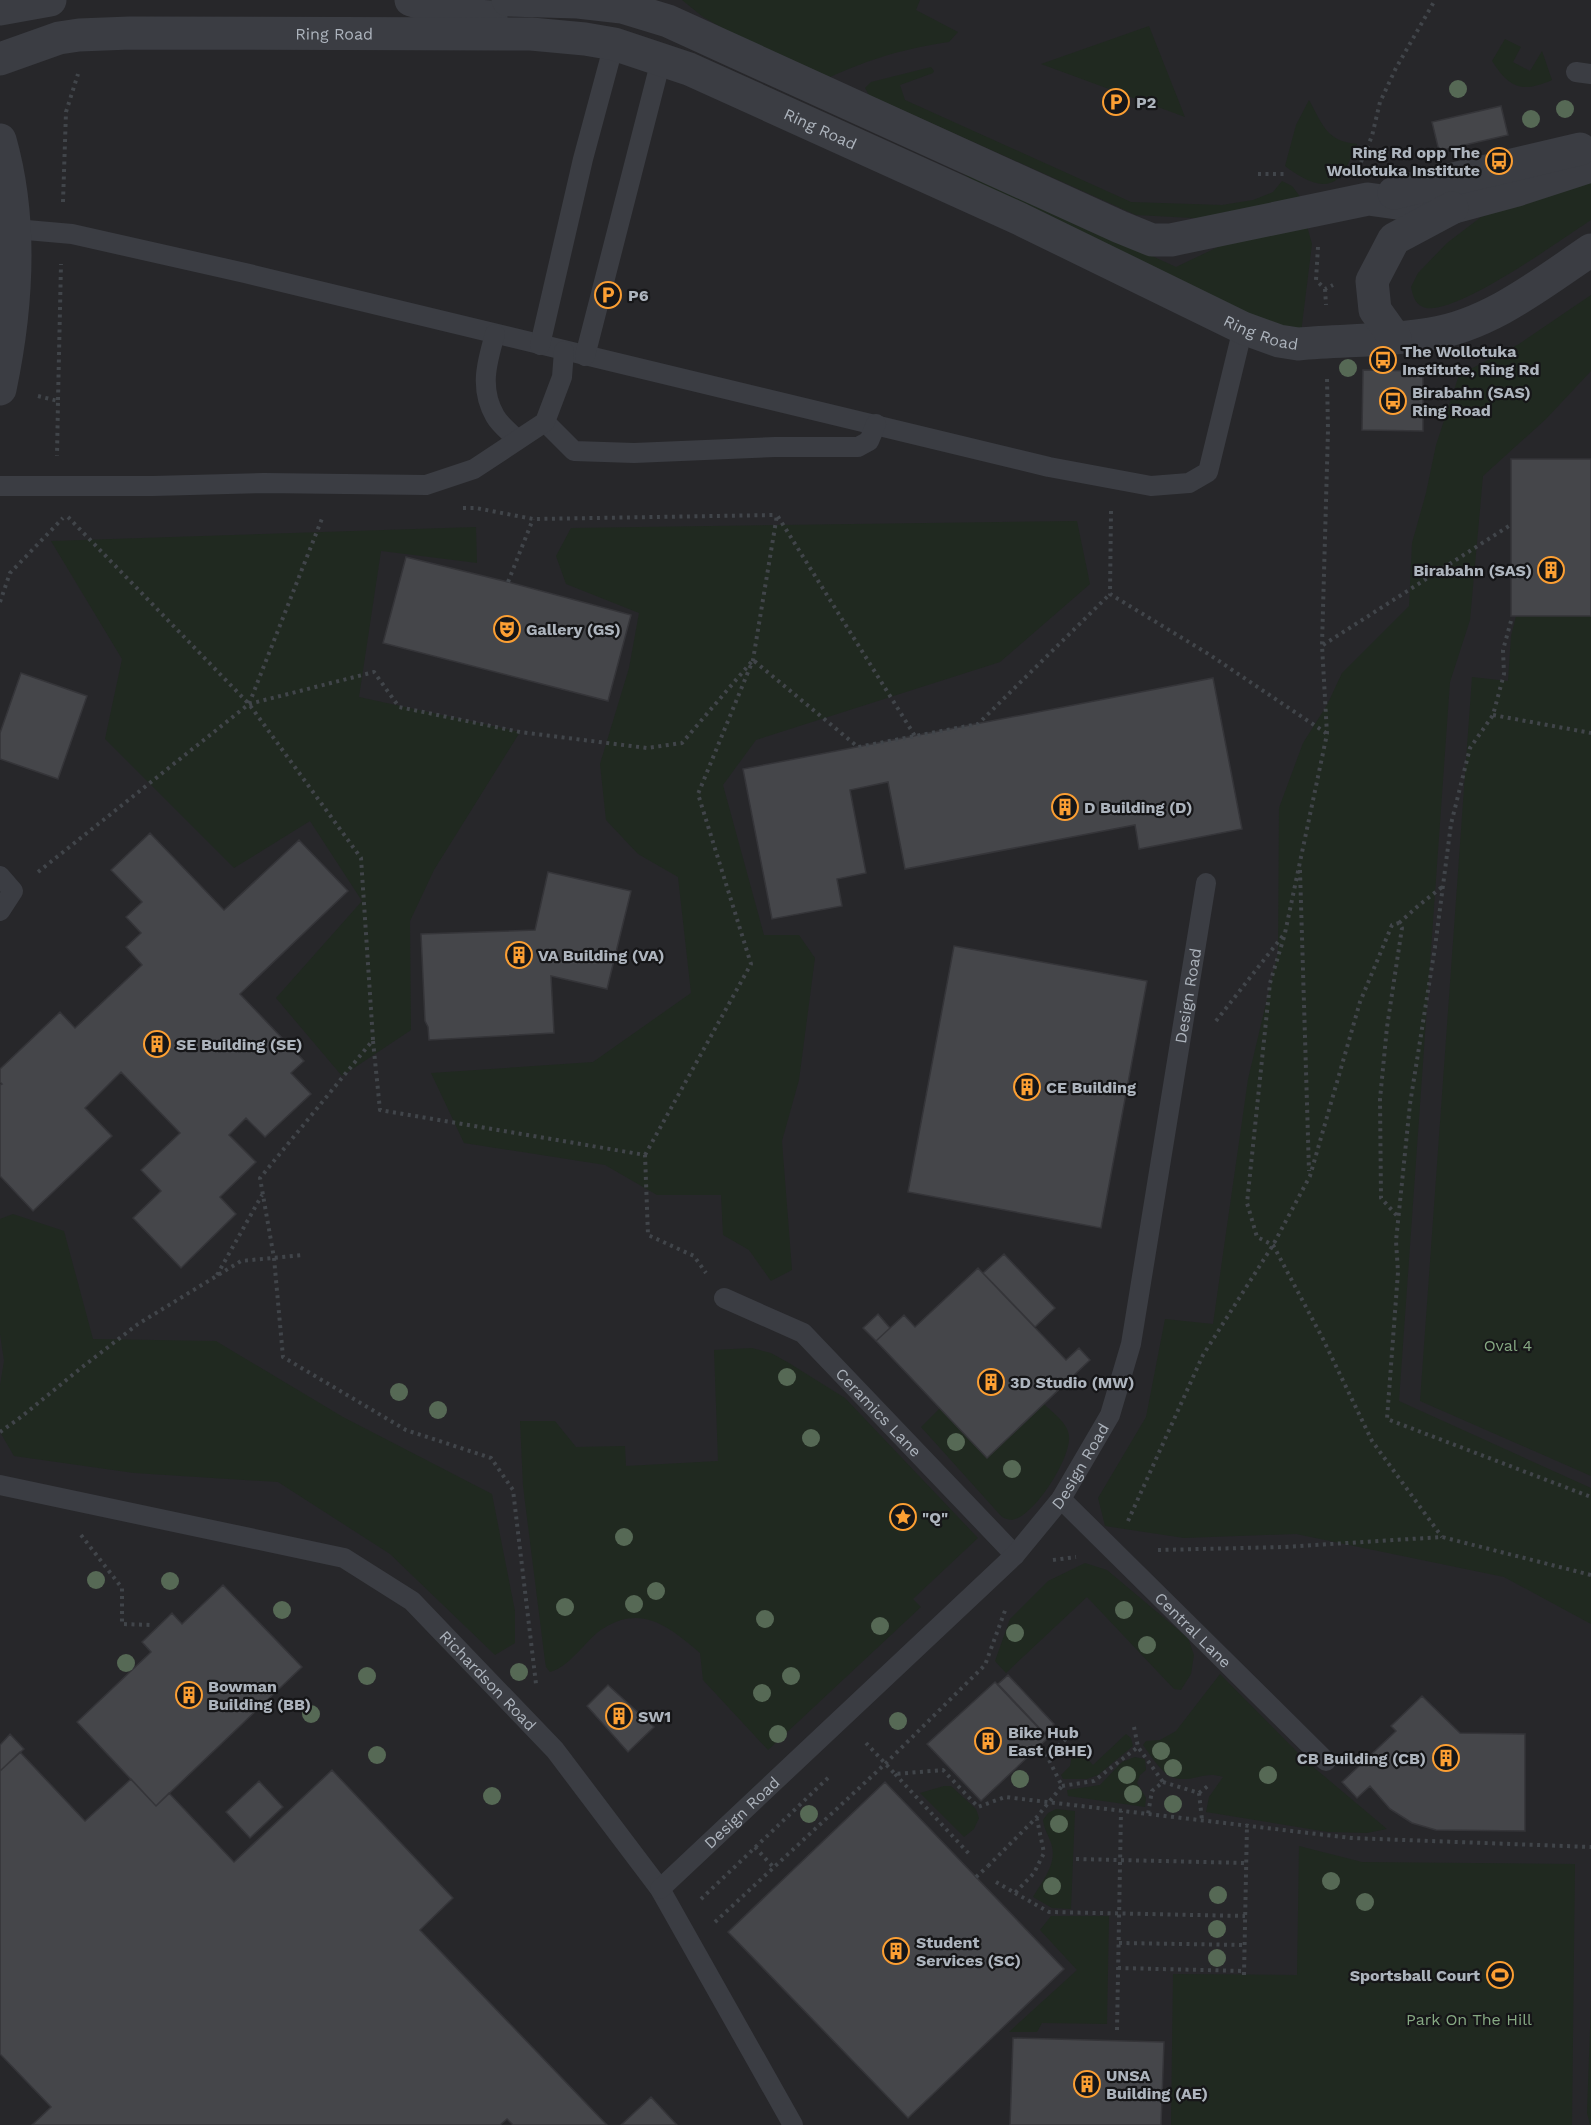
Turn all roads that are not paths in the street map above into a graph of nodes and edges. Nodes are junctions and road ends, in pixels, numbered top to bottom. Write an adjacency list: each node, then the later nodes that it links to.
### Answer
1 (50, 0): 5 (street)
2 (411, 0): 8 (street)
3 (508, 0): 4 (street, Ring Road)
4 (622, 4): 9 (street, Ring Road)
5 (2, 10)
6 (614, 44): 7 (street, Ring Road); 8 (street, Ring Road); 21 (lane)
7 (0, 59)
8 (662, 60): 15 (street, Ring Road); 23 (lane)
9 (842, 102): 13 (street, Ring Road); 15 (street)
10 (0, 140): 16 (street)
11 (1591, 147): 13 (street)
12 (1591, 166): 14 (street, Ring Road)
13 (1368, 199): 14 (street, Ring Road)
14 (1454, 207): 20 (street)
15 (1020, 219): 18 (street, Ring Road)
16 (15, 229): 19 (lane); 24 (street)
17 (1591, 250): 20 (street, Ring Road)
18 (1243, 328): 20 (street, Ring Road); 26 (lane)
19 (495, 333): 21 (lane); 27 (lane)
20 (1395, 338)
21 (540, 345): 22 (lane)
22 (564, 351): 23 (lane); 25 (lane)
23 (585, 356): 26 (lane)
24 (8, 375)
25 (545, 422): 26 (lane); 27 (lane)
26 (876, 424)
27 (517, 440): 28 (lane)
28 (0, 486)
29 (0, 876): 31 (lane)
30 (1206, 883): 34 (lane, Design Road)
31 (0, 911)
32 (724, 1298): 35 (lane, Ceramics Lane)
33 (0, 1485): 37 (lane, Richardson Road)
34 (1061, 1499): 35 (lane, Design Road); 36 (lane, Central Lane)
35 (1015, 1555): 37 (lane, Design Road)
36 (1326, 1761)
37 (660, 1889): 38 (lane, Richardson Road)
38 (792, 2125)

